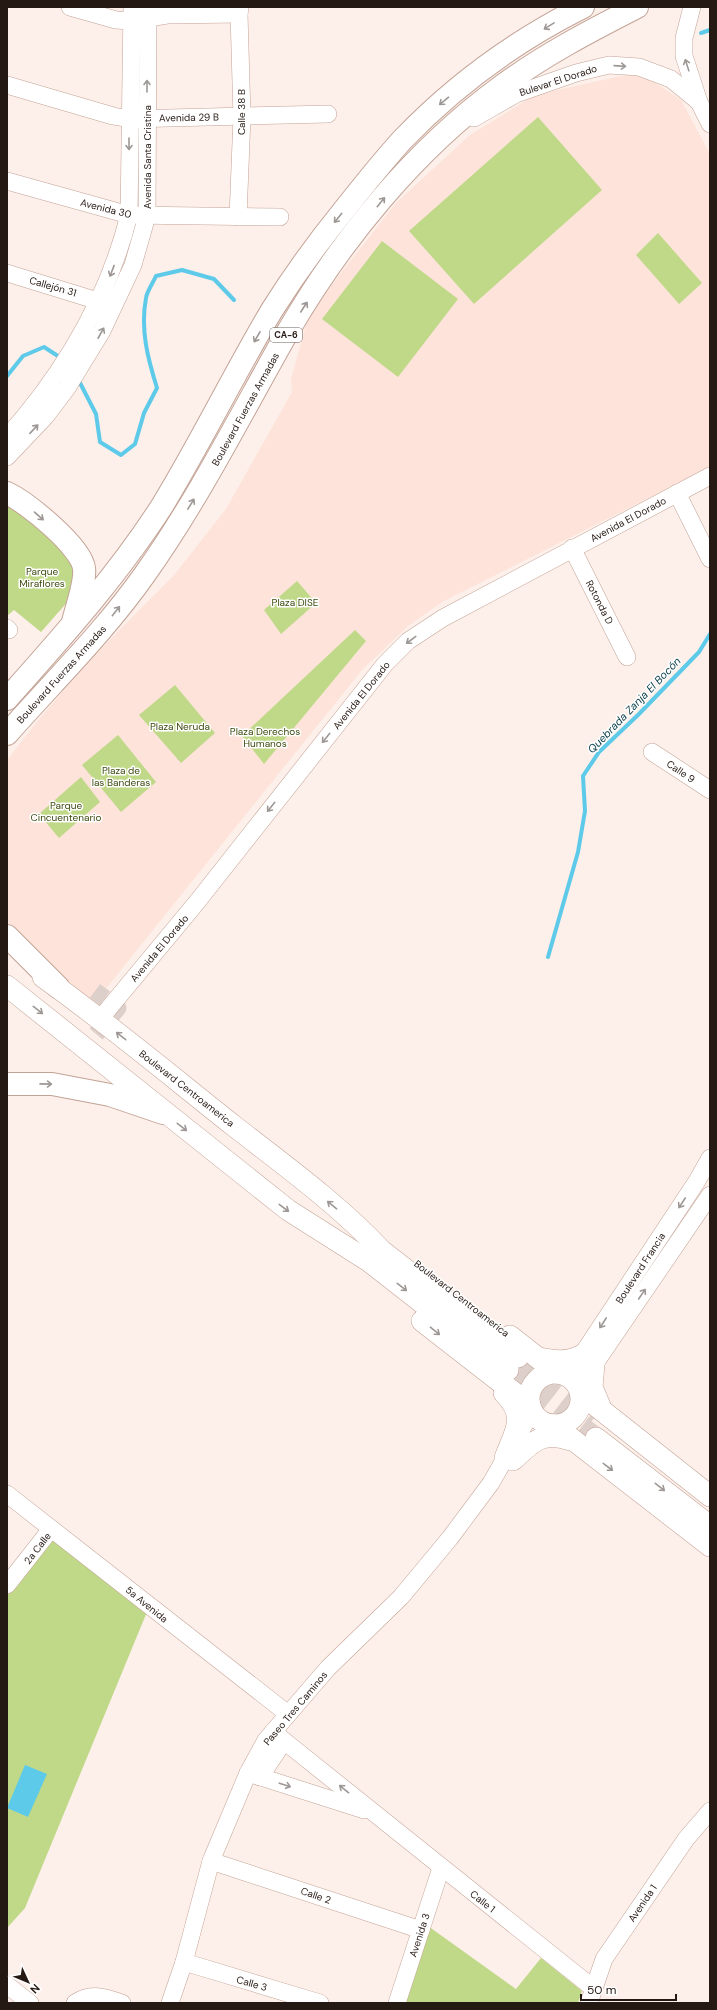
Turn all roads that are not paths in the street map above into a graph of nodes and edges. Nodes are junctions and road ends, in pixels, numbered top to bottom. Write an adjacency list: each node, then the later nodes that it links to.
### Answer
1 (70, 7): 6 (street)
2 (583, 7): 28 (highway, CA-6, one-way to 28)
3 (637, 7): 14 (highway, Boulevard Fuerzas Armadas / CA-6)
4 (692, 7): 8 (street, Bulevar El Dorado, one-way to 4)
5 (240, 10): 6 (street); 10 (street, Calle 38 B)
6 (139, 13): 11 (street, Avenida Santa Cristina); 12 (street, Avenida Santa Cristina, one-way to 6)
7 (7, 85): 11 (street, Avenida 29 B)
8 (699, 102): 13 (street, Bulevar El Dorado); 14 (street, Bulevar El Dorado, one-way to 8)
9 (328, 114): 10 (street, Avenida 29 B)
10 (242, 117): 12 (street, Avenida 29 B); 18 (street, Calle 38 B)
11 (130, 118): 12 (street, Avenida 29 B); 16 (street, Avenida Santa Cristina, one-way to 16)
12 (147, 118): 17 (street, Avenida Santa Cristina)
13 (710, 124)
14 (442, 135): 31 (highway, Boulevard Fuerzas Armadas / CA-6, one-way to 14)
15 (7, 181): 16 (street, Avenida 30)
16 (129, 215): 17 (street, Avenida 30); 21 (street, Avenida Santa Cristina, one-way to 21)
17 (147, 216): 18 (street, Avenida 30); 22 (street, Avenida Santa Cristina, one-way to 17)
18 (238, 217): 19 (street, Avenida 30)
19 (280, 217)
20 (7, 273): 21 (street, Callejón 31)
21 (98, 301): 22 (street, Avenida Santa Cristina)
22 (9, 447)
23 (710, 476): 25 (street, Avenida El Dorado)
24 (7, 493): 28 (highway, one-way to 28)
25 (678, 493): 26 (street, Avenida El Dorado); 27 (street)
26 (572, 548): 29 (street, Rotonda D); 38 (street, Avenida El Dorado, one-way to 38)
27 (710, 559)
28 (72, 626): 30 (highway, CA-6)
29 (627, 657)
30 (7, 698)
31 (7, 734)
32 (652, 752): 33 (street, Calle 9)
33 (710, 790)
34 (7, 936): 37 (highway)
35 (7, 951): 37 (main road, Boulevard Centroamerica)
36 (7, 986): 40 (main road, Boulevard Centroamerica, one-way to 40)
37 (58, 987): 38 (main road, Boulevard Centroamerica)
38 (100, 1019): 46 (main road, Boulevard Centroamerica, one-way to 38)
39 (7, 1084): 40 (highway, one-way to 40)
40 (164, 1113): 44 (main road, Boulevard Centroamerica, one-way to 44)
41 (710, 1158): 42 (street, Boulevard Francia)
42 (697, 1181): 43 (street); 45 (street, Boulevard Francia, one-way to 45)
43 (710, 1193): 45 (street, Boulevard Francia, one-way to 43)
44 (347, 1248): 46 (main road, Boulevard Centroamerica, one-way to 46); 47 (main road, Boulevard Centroamerica, one-way to 47)
45 (588, 1359): 46 (main road); 48 (street, Boulevard Francia); 51 (main road)
46 (521, 1361): 48 (main road, Boulevard Centroamerica)
47 (476, 1364): 49 (main road, Boulevard Centroamerica); 52 (main road)
48 (571, 1382): 49 (main road); 50 (main road); 51 (main road, Boulevard Centroamerica)
49 (531, 1408): 50 (main road, Boulevard Centroamerica); 52 (street, Paseo Tres Caminos)
50 (551, 1425): 51 (main road, Boulevard Centroamerica); 52 (street, Paseo Tres Caminos)
51 (596, 1429): 52 (main road); 54 (main road, Boulevard Centroamerica); 55 (main road, Boulevard Centroamerica); 56 (main road, Boulevard Centroamerica, one-way to 56); 58 (main road, Boulevard Centroamerica, one-way to 58)
52 (509, 1459): 60 (street, Paseo Tres Caminos)
53 (7, 1494): 57 (street, 5a Avenida)
54 (710, 1496)
55 (710, 1507)
56 (710, 1526)
57 (51, 1529): 59 (street, 2a Calle); 60 (street, 5a Avenida)
58 (710, 1546)
59 (7, 1585)
60 (288, 1714): 61 (street, Paseo Tres Caminos)
61 (279, 1736): 62 (street, Paseo Tres Caminos); 64 (street, Calle 1, one-way to 61)
62 (254, 1775): 64 (street, Calle 1, one-way to 64); 65 (street, Paseo Tres Caminos)
63 (710, 1811): 70 (street, Avenida 1)
64 (374, 1813): 66 (street, Calle 1)
65 (211, 1861): 67 (street, Calle 2); 68 (street, Paseo Tres Caminos)
66 (441, 1868): 67 (street, Avenida 3); 70 (street, Calle 1)
67 (421, 1930): 76 (street, Avenida 3)
68 (184, 1962): 74 (street, Paseo Tres Caminos); 75 (street, Calle 3)
69 (7, 1985): 71 (street)
70 (591, 1996)
71 (30, 2003)
72 (75, 2003): 73 (street)
73 (122, 2003)
74 (170, 2003)
75 (320, 2003)
76 (397, 2003)

